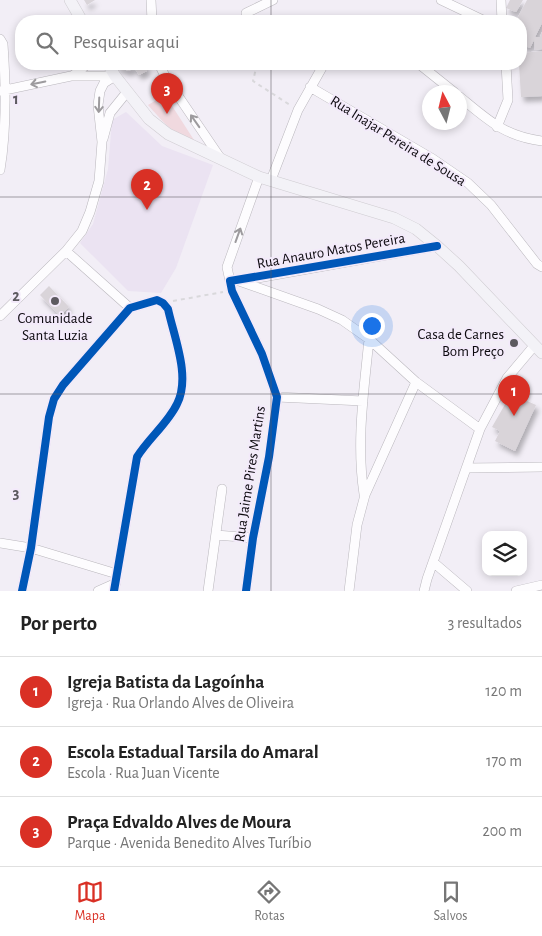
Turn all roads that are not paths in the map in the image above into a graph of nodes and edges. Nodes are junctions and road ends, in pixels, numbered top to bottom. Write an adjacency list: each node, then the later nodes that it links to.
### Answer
1 (70, 0): 7 (main road)
2 (151, 0): 8 (street)
3 (273, 0): 6 (street)
4 (441, 0): 9 (street)
5 (501, 0): 10 (street)
6 (246, 13)
7 (79, 15)
8 (152, 15)
9 (472, 15)
10 (502, 15)
11 (0, 39): 22 (street)
12 (80, 70): 18 (street)
13 (112, 70): 19 (main road)
14 (162, 70): 28 (street, one-way to 14)
15 (320, 70): 21 (street)
16 (427, 70): 20 (street)
17 (506, 70): 25 (street)
18 (71, 76): 19 (street); 22 (street, one-way to 22)
19 (115, 76): 23 (main road); 27 (street, one-way to 27)
20 (446, 85)
21 (310, 87): 31 (street); 34 (street, Rua Inajar Pereira de Sousa)
22 (3, 90): 29 (street)
23 (127, 92): 27 (street); 28 (main road)
24 (467, 103): 25 (street)
25 (497, 127): 26 (street)
26 (542, 141)
27 (102, 142): 33 (street)
28 (223, 161): 30 (main road)
29 (0, 170)
30 (259, 176): 31 (main road); 35 (street, one-way to 30)
31 (272, 180): 32 (main road)
32 (437, 246): 35 (street, Rua Anauro Matos Pereira); 39 (main road)
33 (66, 250): 36 (street); 37 (street)
34 (542, 267)
35 (234, 284): 38 (street); 41 (street, Rua Jaime Pires Martins)
36 (130, 308): 51 (street); 53 (street)
37 (0, 316)
38 (369, 339): 40 (street); 42 (street)
39 (538, 349): 43 (street)
40 (416, 382): 43 (street); 47 (street)
41 (277, 397): 42 (street); 49 (street, Rua Jaime Pires Martins)
42 (363, 401): 47 (street)
43 (480, 429): 45 (street)
44 (542, 467): 45 (street)
45 (466, 468): 52 (street)
46 (222, 489): 48 (street)
47 (364, 494): 59 (street)
48 (216, 536): 49 (street); 57 (street)
49 (253, 538): 58 (street, Rua Jaime Pires Martins)
50 (0, 544): 51 (street)
51 (31, 548): 53 (street); 55 (street)
52 (433, 562): 60 (street); 61 (street)
53 (116, 583): 56 (street)
54 (542, 585): 62 (street)
55 (22, 591)
56 (98, 591)
57 (208, 591)
58 (246, 591)
59 (349, 591)
60 (424, 591)
61 (467, 591)
62 (516, 591)

